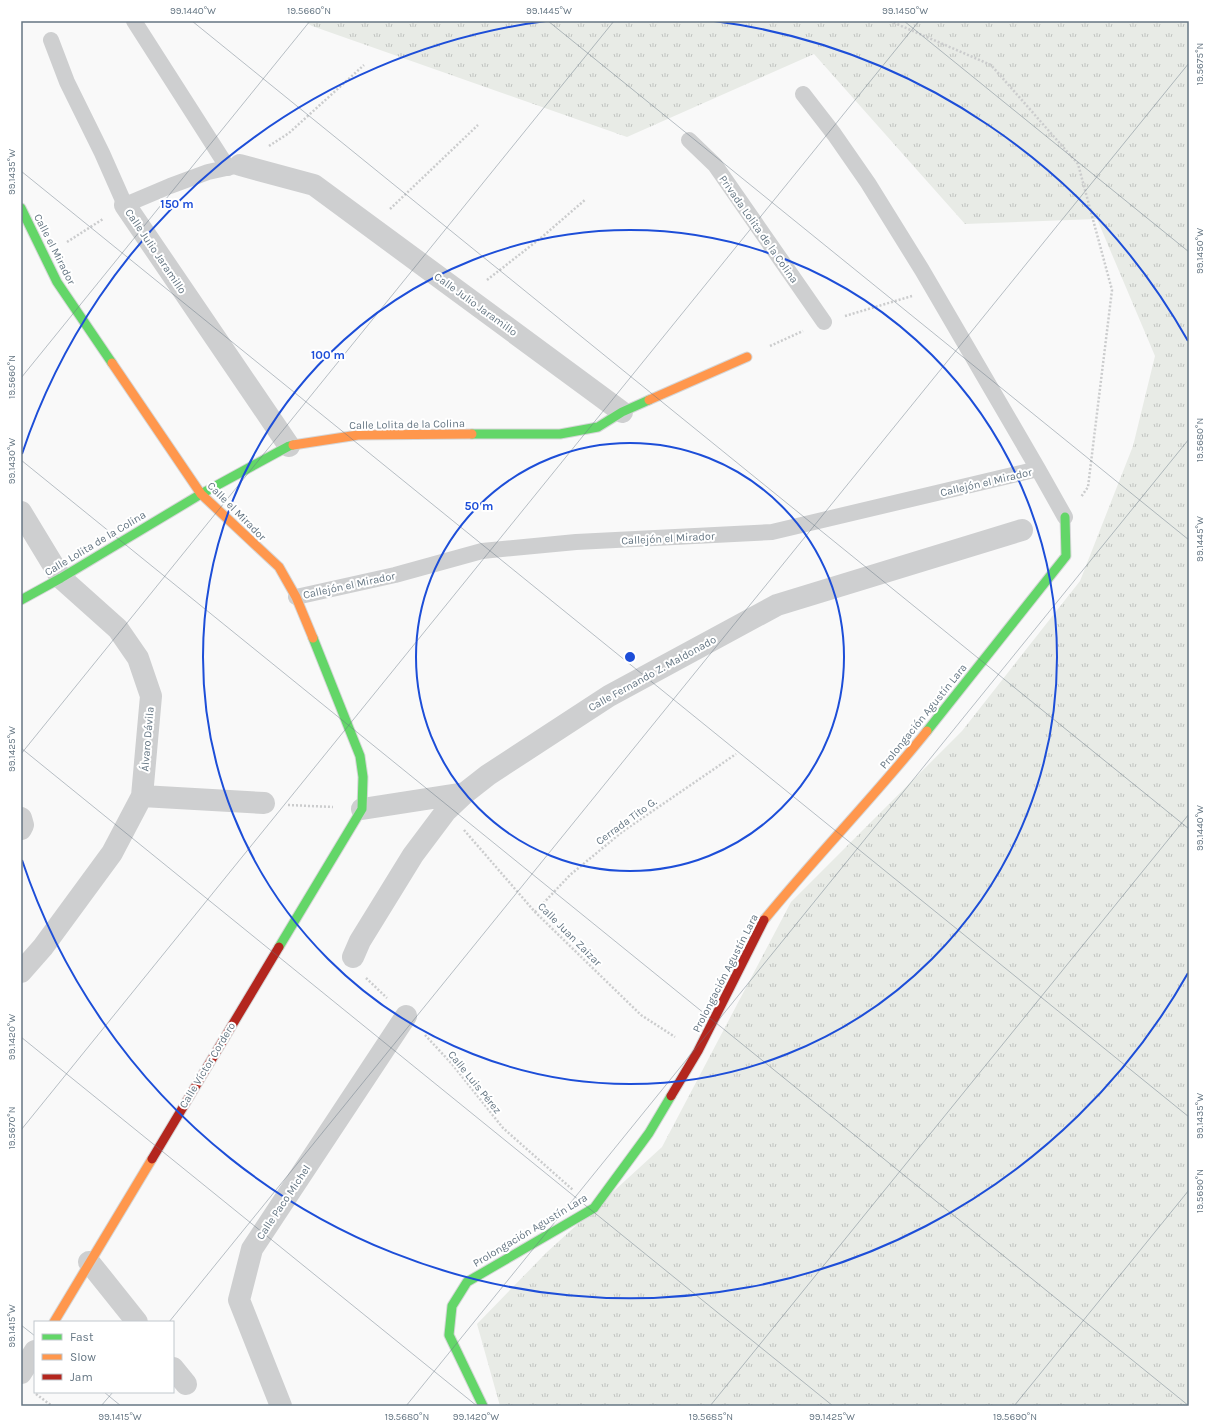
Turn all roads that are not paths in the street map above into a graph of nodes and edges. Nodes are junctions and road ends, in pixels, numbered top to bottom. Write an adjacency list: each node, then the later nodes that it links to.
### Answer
1 (134, 21): 5 (lane)
2 (51, 40): 6 (lane, Calle Julio Jaramillo)
3 (803, 94): 12 (lane)
4 (689, 140): 8 (lane, Privada Lolita de la Colina)
5 (234, 166): 6 (lane); 10 (street, Calle Julio Jaramillo)
6 (125, 205): 11 (street, Calle Julio Jaramillo)
7 (21, 208): 13 (street, Calle el Mirador)
8 (824, 322)
9 (747, 357): 10 (street, Calle Lolita de la Colina)
10 (622, 412): 11 (street, Calle Lolita de la Colina)
11 (289, 446): 13 (street, Calle Lolita de la Colina)
12 (1038, 469): 15 (lane); 18 (lane, Callejón el Mirador)
13 (201, 494): 17 (street, Calle Lolita de la Colina); 18 (street, Calle el Mirador)
14 (21, 512): 17 (street, Álvaro Dávila)
15 (1065, 517): 35 (street, Prolongación Agustín Lara)
16 (1022, 530): 20 (street, Calle Fernando Z. Maldonado)
17 (61, 578): 19 (street, Calle Lolita de la Colina); 21 (street, Álvaro Dávila)
18 (296, 597): 23 (street, Calle el Mirador)
19 (21, 600)
20 (465, 793): 23 (street); 26 (street, Calle Fernando Z. Maldonado)
21 (142, 796): 22 (street); 27 (street, Álvaro Dávila)
22 (264, 803)
23 (362, 809): 29 (street, Calle Víctor Cordero)
24 (21, 818): 25 (street)
25 (21, 829)
26 (353, 957)
27 (21, 972)
28 (406, 1016): 34 (street, Calle Paco Michel)
29 (90, 1262): 30 (street, Calle Víctor Cordero); 31 (street)
30 (55, 1321)
31 (136, 1321)
32 (34, 1353): 33 (street)
33 (21, 1373)
34 (281, 1406)
35 (482, 1406)

